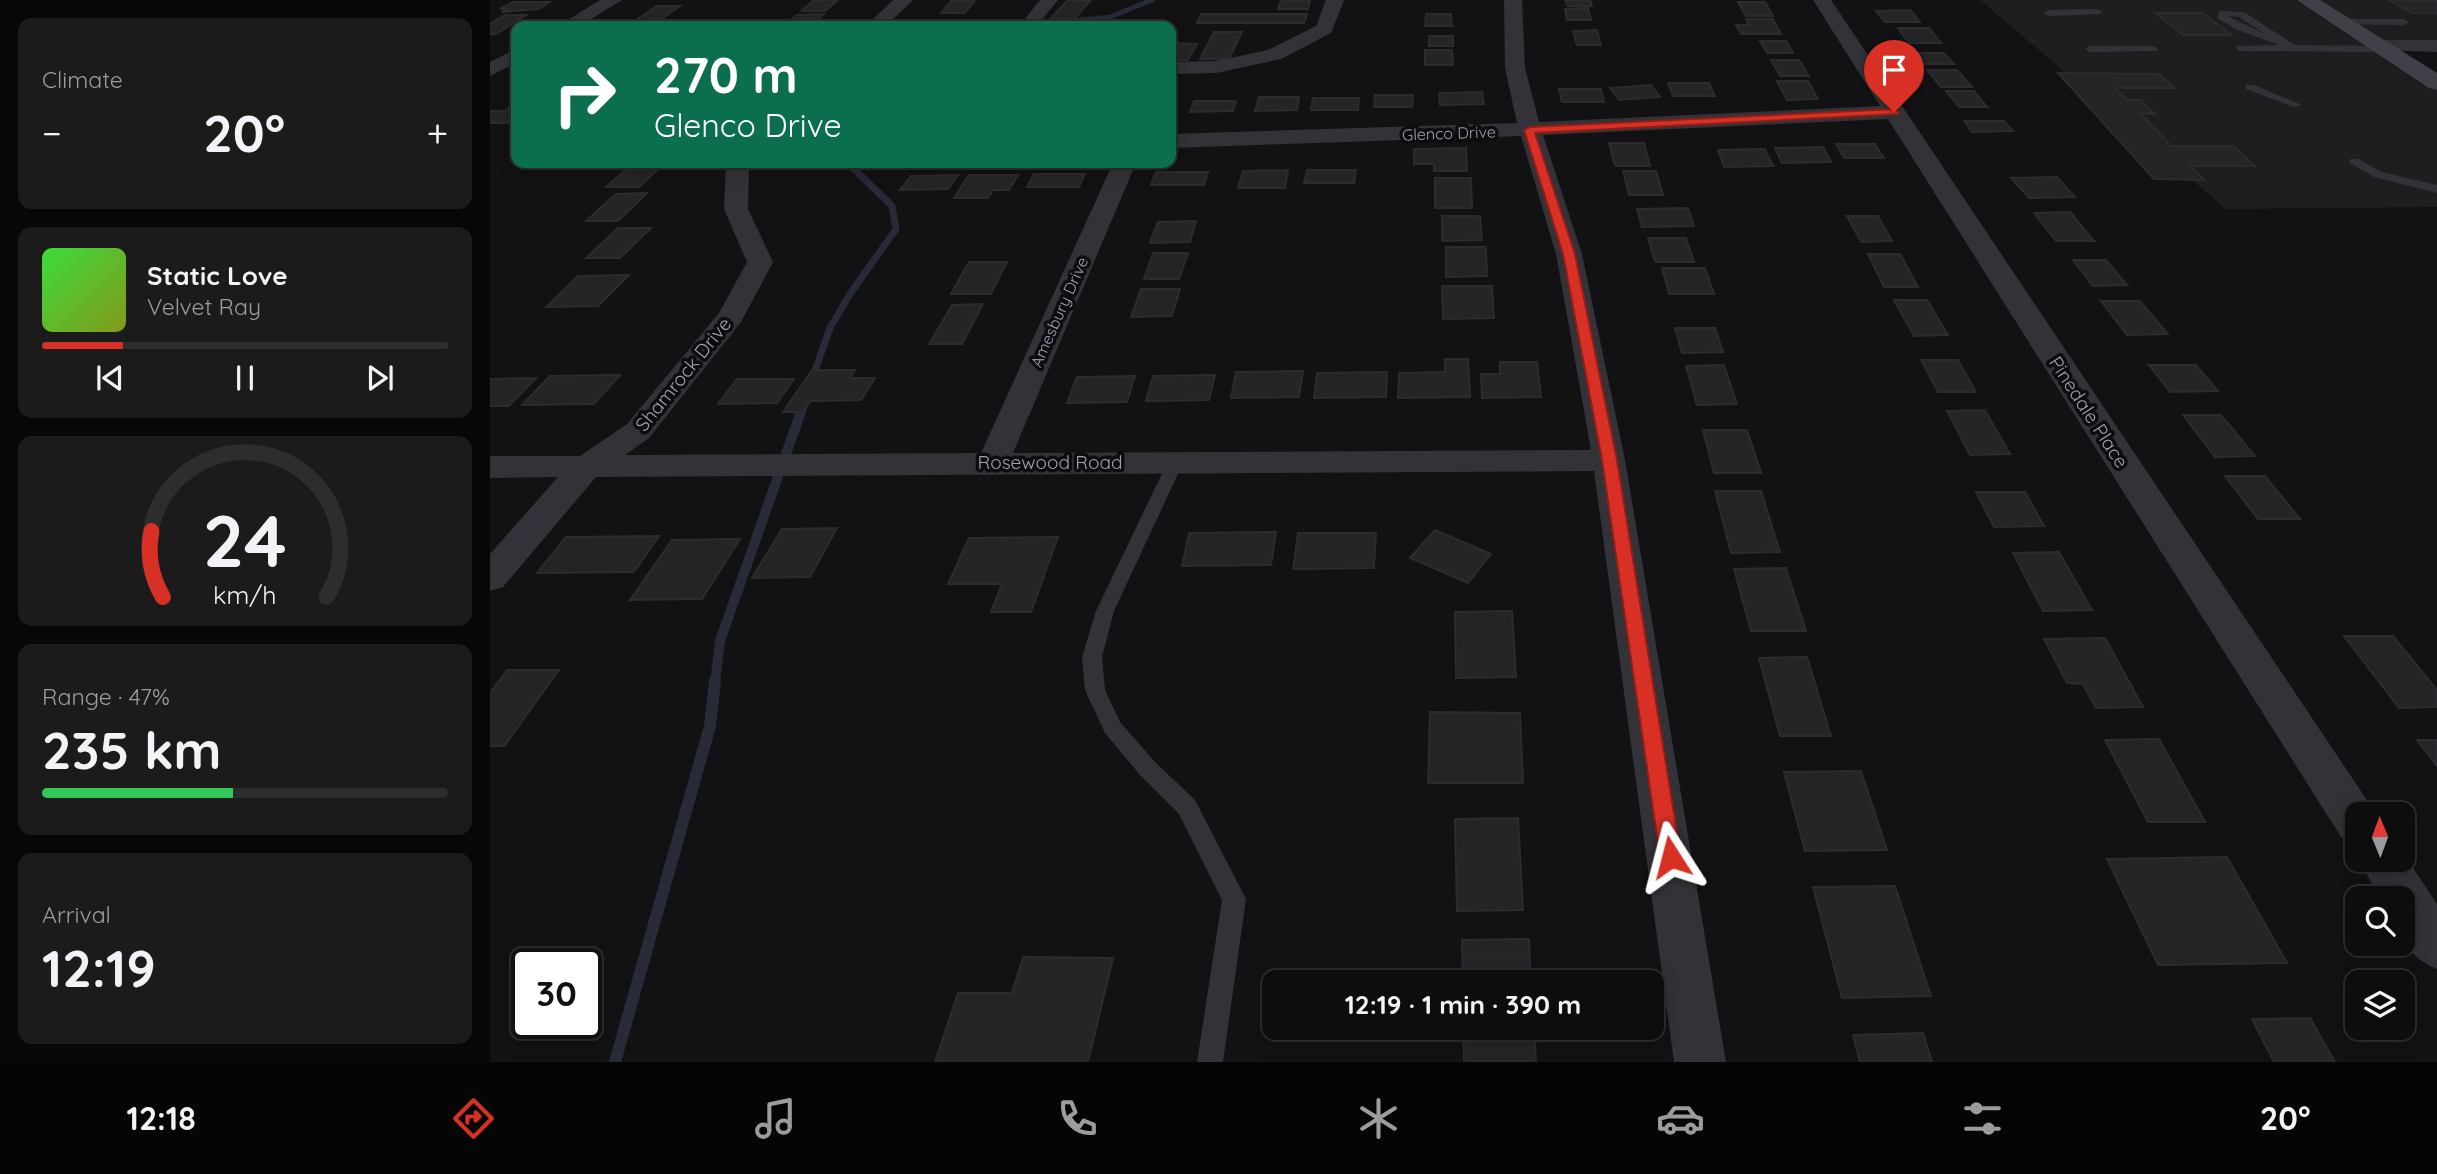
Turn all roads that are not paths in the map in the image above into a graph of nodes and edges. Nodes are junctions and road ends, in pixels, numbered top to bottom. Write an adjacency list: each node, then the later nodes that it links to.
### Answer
1 (613, 0): 11 (street)
2 (904, 0): 12 (street)
3 (1049, 0): 13 (street)
4 (1335, 0): 22 (street)
5 (1513, 0): 28 (street)
6 (1822, 0): 27 (street, Pinedale Place)
7 (2307, 0): 14 (main road)
8 (2097, 12): 9 (lane)
9 (2049, 13)
10 (2393, 15): 14 (lane)
11 (576, 21)
12 (881, 21)
13 (1032, 21)
14 (2341, 21): 19 (main road)
15 (2437, 46): 19 (street)
16 (2291, 47): 16 (lane); 18 (lane); 19 (lane)
17 (2153, 48): 20 (lane)
18 (2240, 48)
19 (2383, 48): 24 (main road)
20 (2090, 49)
21 (511, 58): 23 (street)
22 (1176, 68)
23 (490, 70)
24 (2437, 83)
25 (2250, 87): 26 (lane)
26 (2297, 105)
27 (1894, 112): 28 (street, Glenco Drive); 40 (street, Pinedale Place)
28 (1530, 130): 29 (street, Glenco Drive); 34 (street)
29 (1176, 141)
30 (2354, 161): 33 (lane)
31 (737, 168): 38 (street, Shamrock Drive)
32 (1122, 168): 36 (street, Amesbury Drive)
33 (2437, 189)
34 (1609, 460): 35 (street, Rosewood Road); 44 (street)
35 (1176, 461): 36 (street, Rosewood Road); 43 (lane)
36 (993, 462): 38 (street, Rosewood Road)
37 (490, 467): 38 (street, Rosewood Road)
38 (586, 467): 39 (street, Shamrock Drive)
39 (490, 578)
40 (2345, 805)
41 (2389, 872): 42 (street)
42 (2437, 946)
43 (1210, 1062)
44 (1700, 1062)

